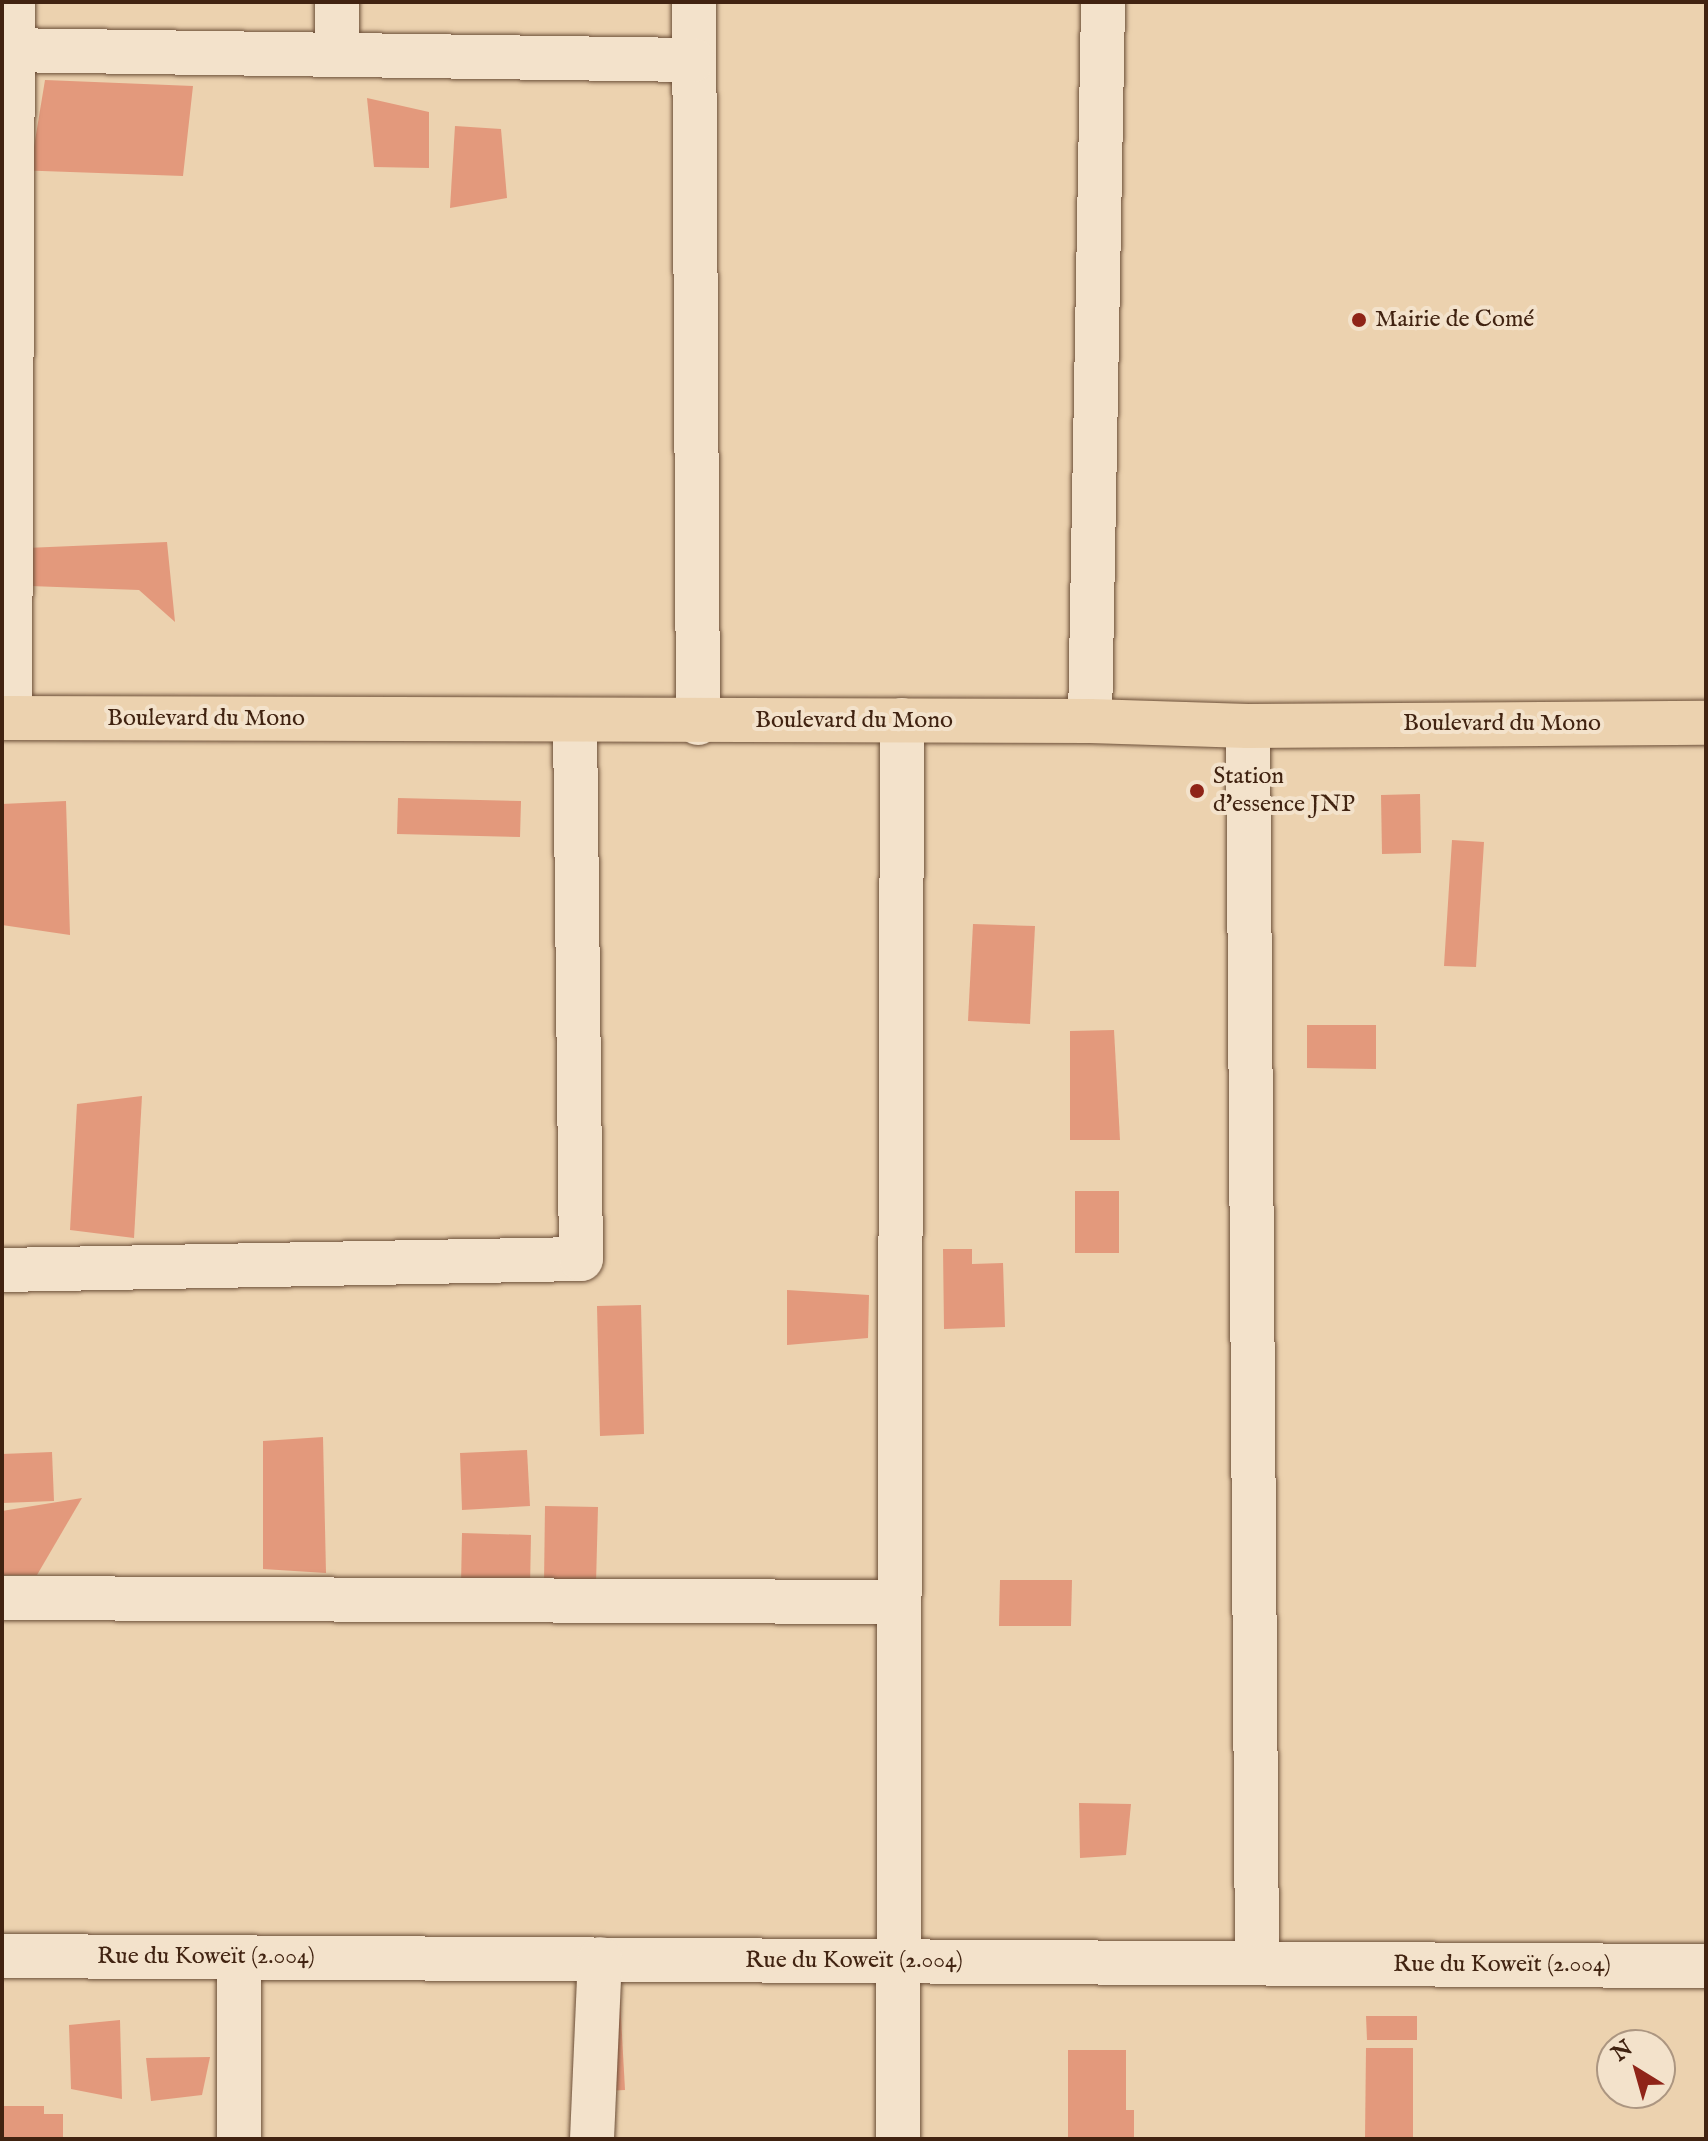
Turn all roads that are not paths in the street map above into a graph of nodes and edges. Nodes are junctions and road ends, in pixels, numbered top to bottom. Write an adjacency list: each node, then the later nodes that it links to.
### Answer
1 (13, 2): 5 (street)
2 (337, 2): 6 (street)
3 (694, 2): 7 (street)
4 (1103, 2): 11 (street)
5 (7, 50): 6 (street); 8 (street)
6 (337, 55): 7 (street)
7 (693, 60): 12 (street)
8 (6, 718): 10 (main road, Boulevard du Mono)
9 (902, 720): 11 (main road, Boulevard du Mono); 12 (main road, Boulevard du Mono); 17 (street)
10 (575, 721): 12 (main road, Boulevard du Mono); 15 (street)
11 (1090, 721): 14 (main road, Boulevard du Mono)
12 (698, 723)
13 (1706, 723): 14 (main road, Boulevard du Mono)
14 (1248, 726): 22 (street)
15 (2, 1270)
16 (2, 1598): 17 (street)
17 (899, 1602): 21 (street)
18 (2, 1956): 19 (street, Rue du Koweït (2.004))
19 (239, 1958): 20 (street, Rue du Koweït (2.004)); 24 (street)
20 (600, 1959): 21 (street, Rue du Koweït (2.004)); 25 (street)
21 (898, 1961): 22 (street, Rue du Koweït (2.004)); 26 (street)
22 (1257, 1963): 23 (street, Rue du Koweït (2.004))
23 (1706, 1966)
24 (239, 2139)
25 (592, 2139)
26 (898, 2139)

